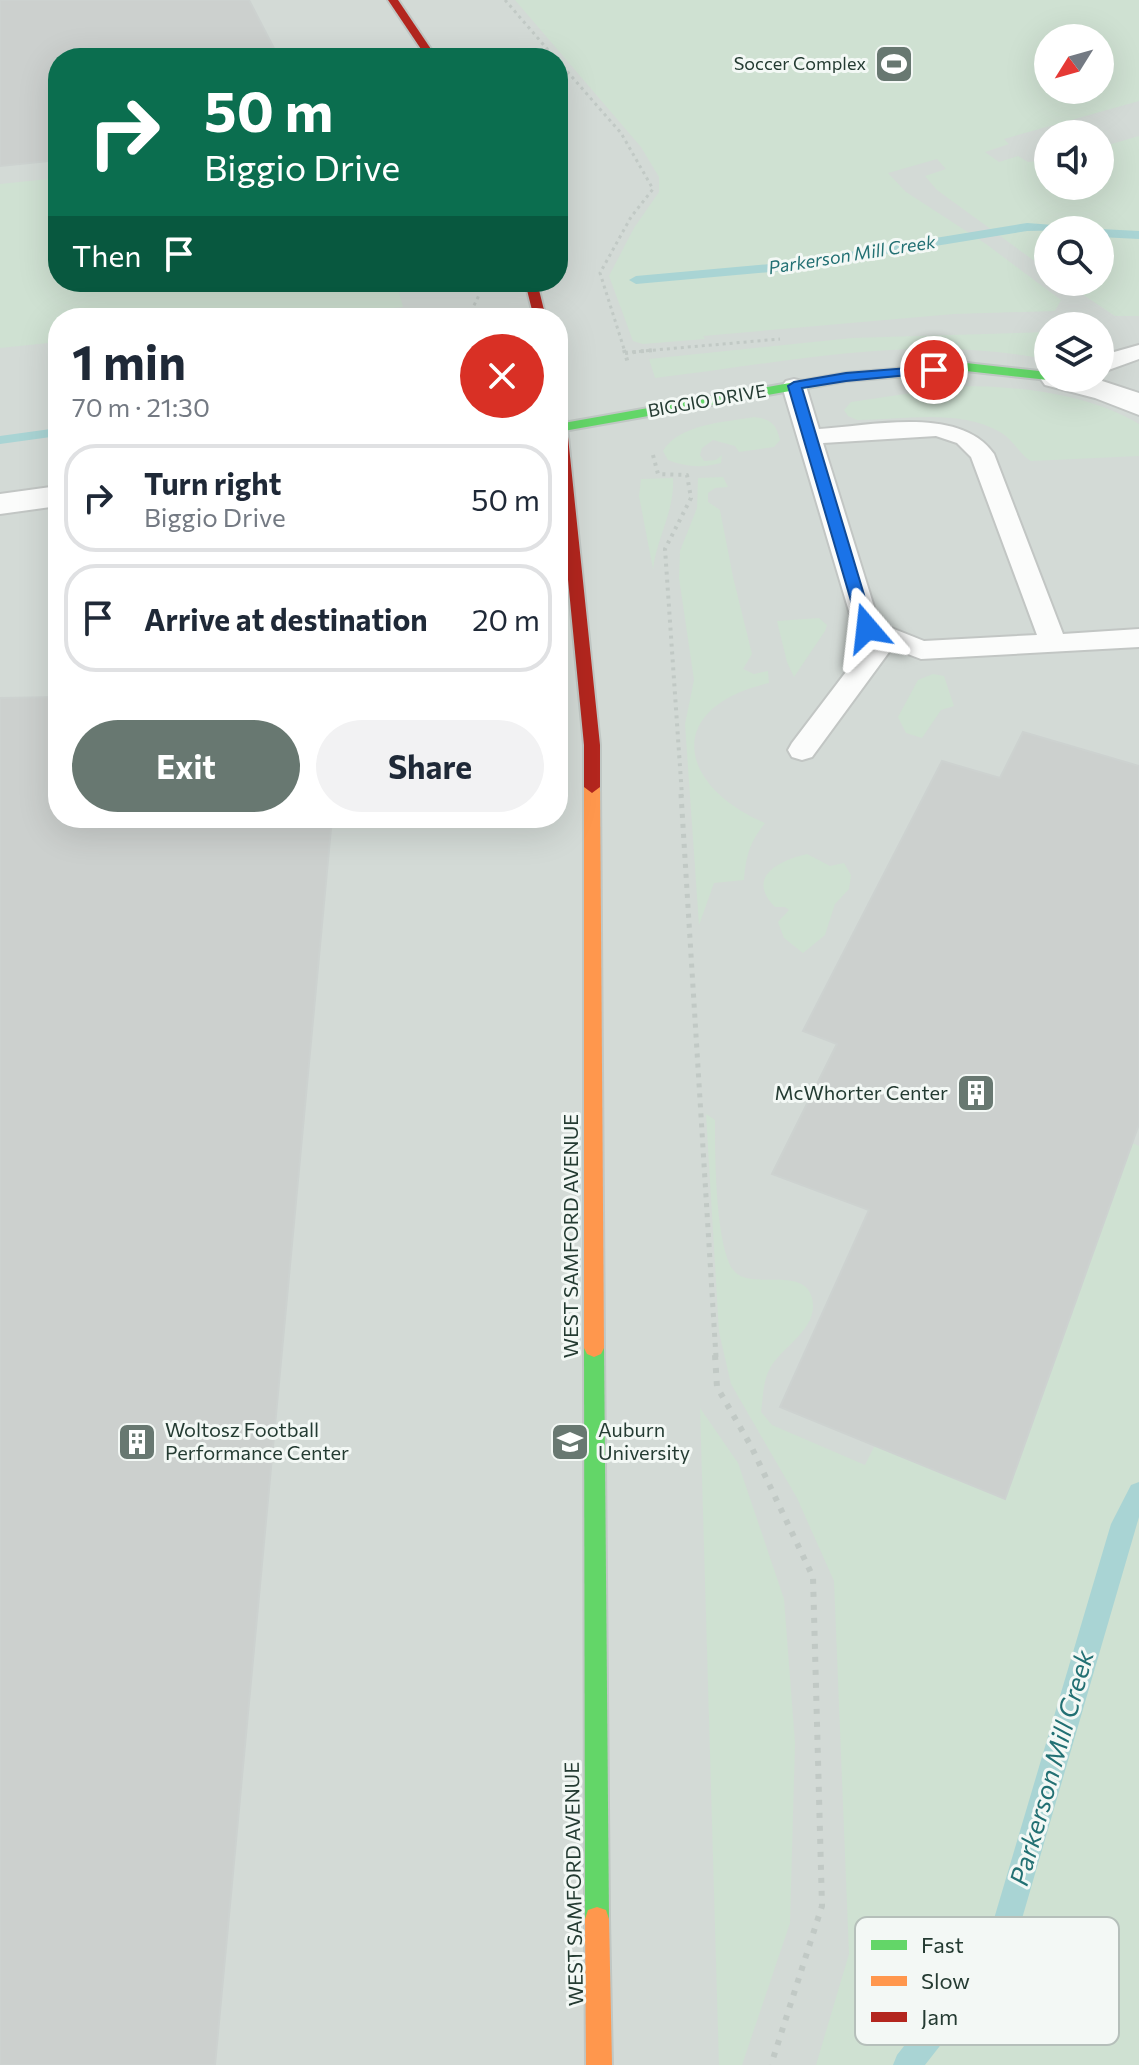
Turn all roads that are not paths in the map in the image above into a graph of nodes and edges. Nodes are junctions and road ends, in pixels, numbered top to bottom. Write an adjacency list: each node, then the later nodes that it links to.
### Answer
1 (393, 0): 2 (street)
2 (425, 48)
3 (1139, 352): 4 (lane)
4 (1114, 358)
5 (1034, 375): 6 (street, BIGGIO DRIVE)
6 (794, 386): 9 (street, BIGGIO DRIVE); 10 (lane)
7 (1108, 392): 8 (street, BIGGIO DRIVE)
8 (1139, 405)
9 (568, 427)
10 (809, 437): 14 (lane); 16 (lane)
11 (48, 497): 12 (street)
12 (0, 504)
13 (568, 507): 18 (street, WEST SAMFORD AVENUE)
14 (887, 636): 16 (lane); 17 (lane)
15 (1139, 638): 16 (lane)
16 (1053, 643)
17 (802, 750)
18 (599, 2065)

